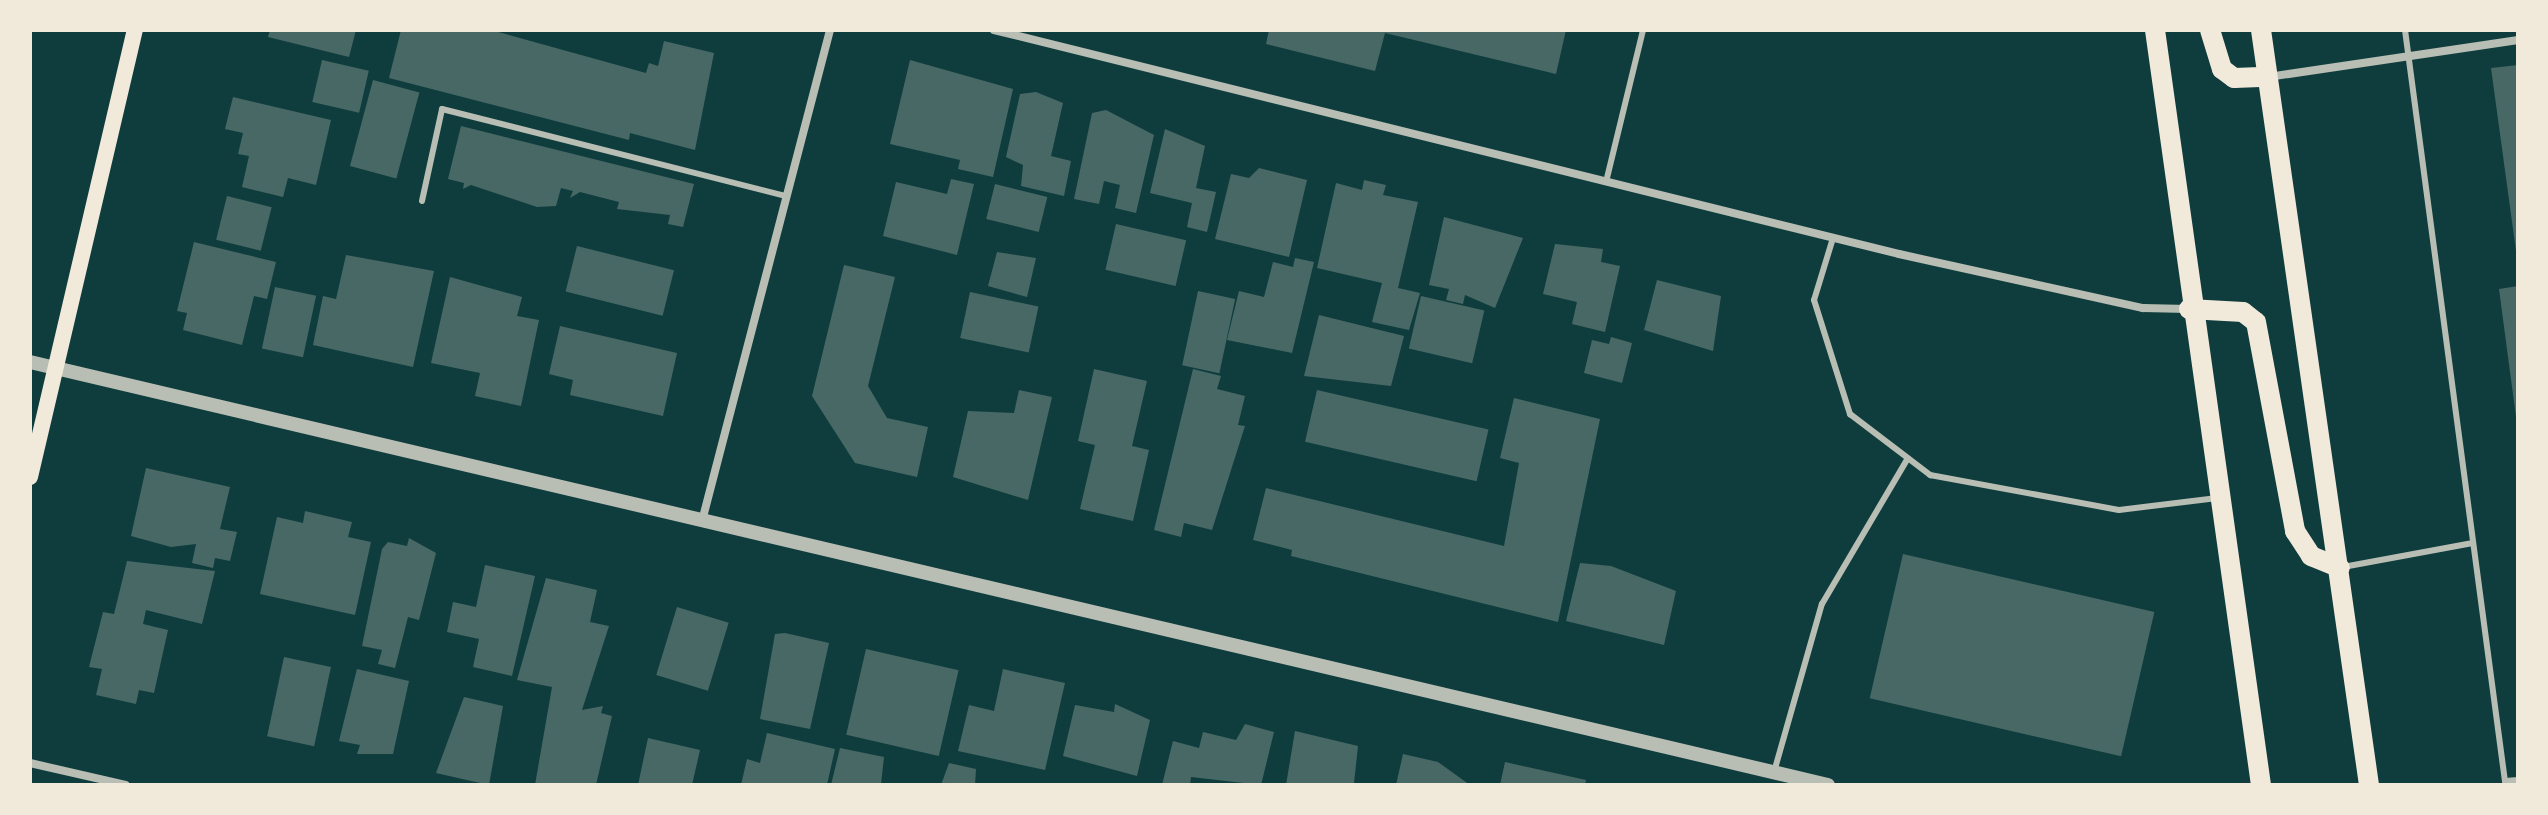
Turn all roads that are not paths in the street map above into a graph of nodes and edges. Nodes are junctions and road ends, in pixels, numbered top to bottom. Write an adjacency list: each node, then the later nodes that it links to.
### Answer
1 (135, 30): 18 (main road)
2 (830, 30): 13 (street)
3 (994, 30): 12 (street)
4 (1643, 30): 12 (lane)
5 (2155, 30): 16 (main road)
6 (2210, 30): 11 (main road)
7 (2261, 30): 11 (main road)
8 (2405, 30): 10 (lane)
9 (2518, 40): 10 (street)
10 (2409, 56): 11 (street); 23 (lane)
11 (2267, 77): 24 (main road)
12 (1606, 182): 15 (street)
13 (787, 196): 14 (lane); 22 (street)
14 (422, 201)
15 (1833, 238): 16 (street); 19 (lane)
16 (2189, 309): 21 (main road); 24 (main road)
17 (30, 362): 18 (street)
18 (53, 367): 20 (main road); 22 (street)
19 (1908, 458): 21 (lane); 26 (lane)
20 (30, 477)
21 (2217, 498): 30 (main road)
22 (701, 525): 26 (street)
23 (2473, 543): 24 (lane); 27 (lane)
24 (2340, 568): 31 (main road)
25 (30, 763): 28 (street)
26 (1774, 772): 29 (street)
27 (2518, 780)
28 (126, 785)
29 (1828, 785)
30 (2261, 785)
31 (2369, 785)

